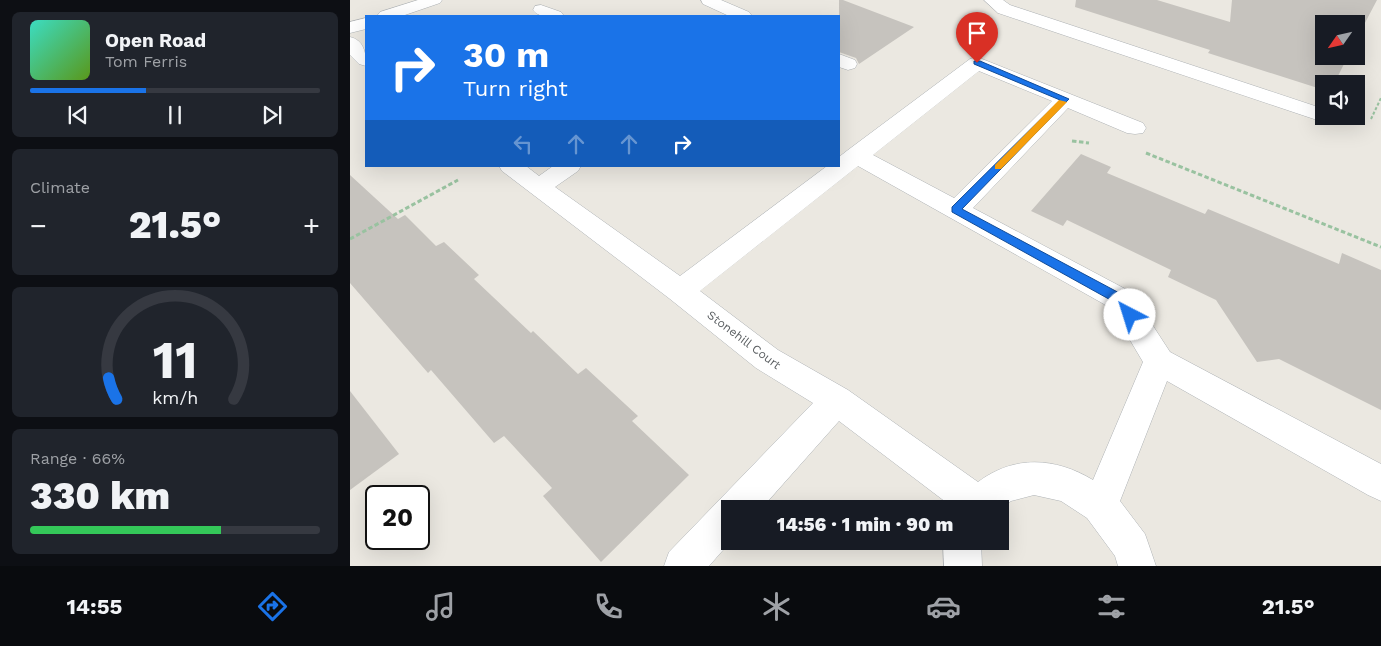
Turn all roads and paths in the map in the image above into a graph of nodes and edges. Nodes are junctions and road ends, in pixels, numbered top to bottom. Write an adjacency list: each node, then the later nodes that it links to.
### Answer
1 (434, 0): 5 (street)
2 (992, 0): 12 (street)
3 (705, 9): 4 (street)
4 (737, 14)
5 (389, 15)
6 (365, 23): 7 (street)
7 (350, 28)
8 (350, 42): 9 (street)
9 (365, 59)
10 (1381, 98): 13 (path)
11 (1065, 99): 14 (street); 18 (street); 23 (street)
12 (1315, 113)
13 (1371, 120)
14 (1134, 128)
15 (1072, 141): 16 (path)
16 (1091, 143)
17 (1146, 153): 25 (path)
18 (856, 155): 23 (street); 26 (street)
19 (511, 167): 22 (street, Stonehill Court)
20 (568, 167): 22 (street)
21 (458, 180): 24 (path)
22 (538, 187): 26 (street, Stonehill Court)
23 (956, 210): 27 (street)
24 (350, 239)
25 (1381, 247)
26 (680, 291): 28 (street, Stonehill Court)
27 (1159, 361): 29 (street); 33 (street)
28 (836, 400): 30 (street); 31 (street, Stonehill Court)
29 (1381, 483)
30 (744, 500)
31 (969, 500)
32 (984, 500): 33 (street)
33 (1100, 505): 38 (street)
34 (721, 525): 36 (street)
35 (962, 550): 37 (street)
36 (683, 566)
37 (963, 566)
38 (1137, 566)

